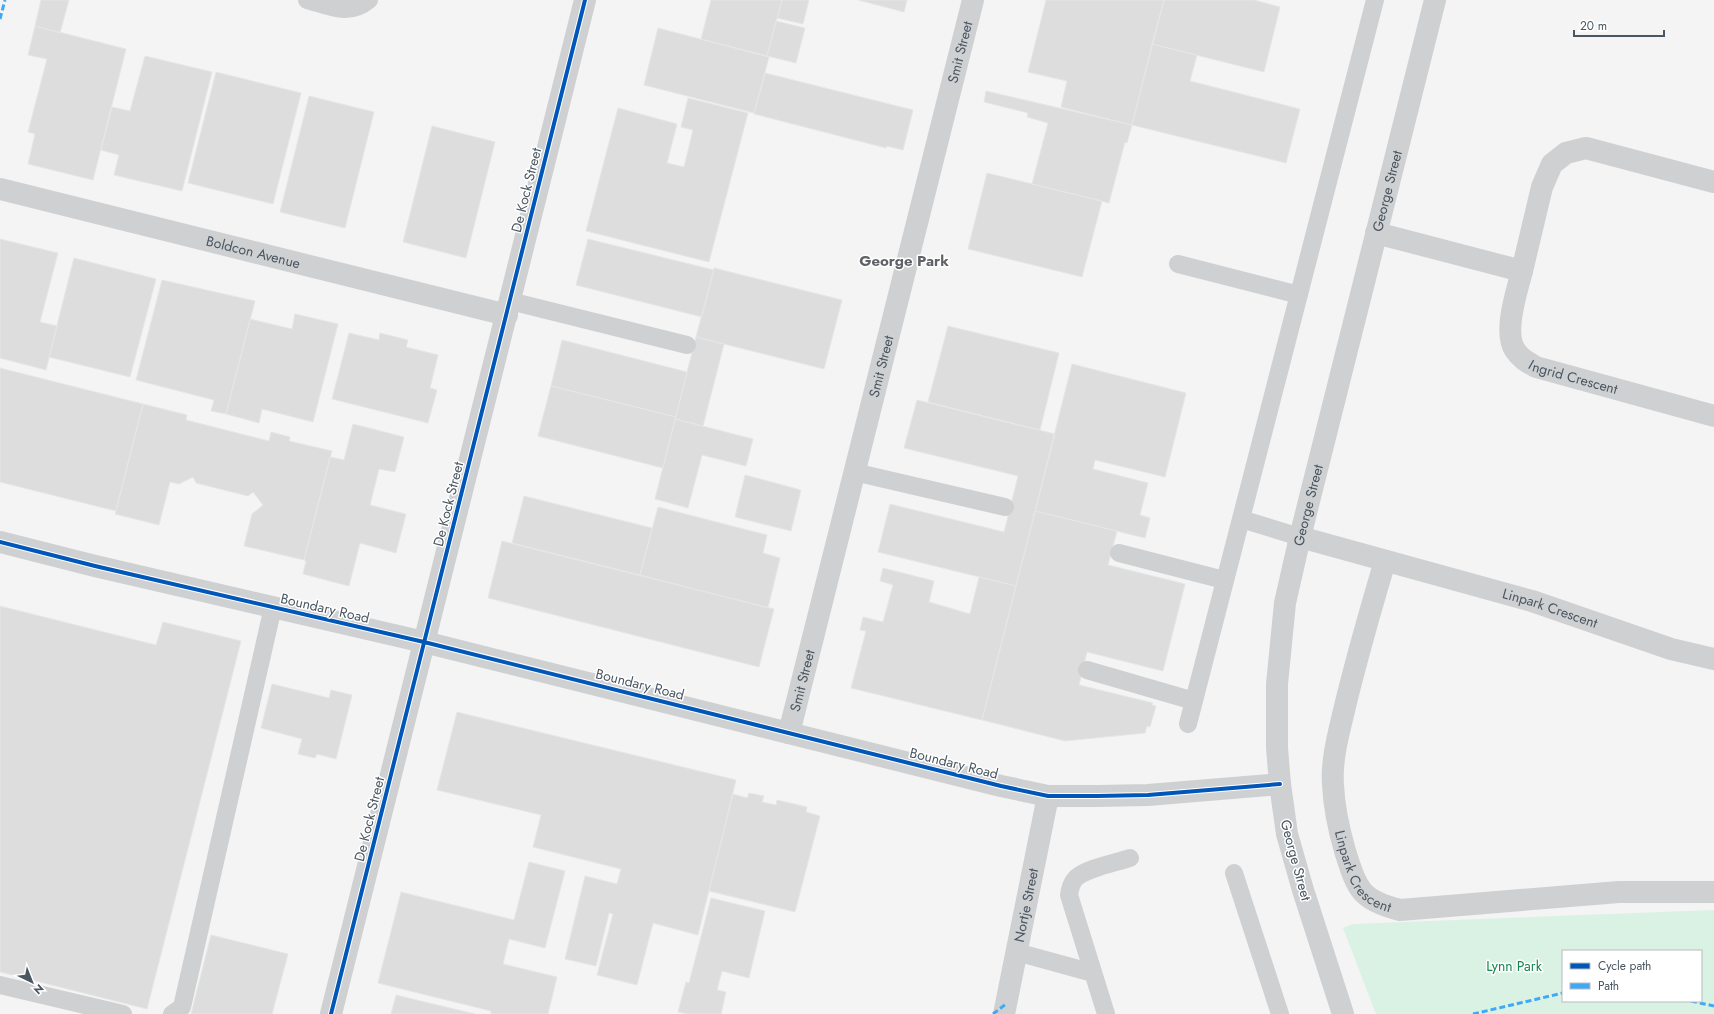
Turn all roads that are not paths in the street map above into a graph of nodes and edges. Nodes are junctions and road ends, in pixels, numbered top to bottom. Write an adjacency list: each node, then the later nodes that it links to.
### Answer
1 (307, 0): 2 (lane)
2 (369, 0)
3 (586, 0): 13 (street, De Kock Street)
4 (973, 0): 16 (street, Smit Street)
5 (1375, 0): 12 (lane)
6 (1435, 0): 9 (street, George Street)
7 (1714, 182): 11 (street, Ingrid Crescent)
8 (0, 189): 13 (street, Boldcon Avenue)
9 (1376, 233): 11 (street); 19 (street, George Street)
10 (1178, 264): 12 (lane)
11 (1522, 271): 15 (street, Ingrid Crescent)
12 (1299, 295): 18 (lane)
13 (508, 308): 14 (lane); 25 (street, De Kock Street)
14 (686, 345)
15 (1714, 416)
16 (854, 472): 17 (lane); 30 (street, Smit Street)
17 (1005, 508)
18 (1241, 519): 19 (lane); 23 (lane)
19 (1300, 537): 22 (street, Linpark Crescent); 31 (street, George Street)
20 (0, 542): 24 (street, Boundary Road)
21 (1119, 553): 23 (lane)
22 (1386, 561): 26 (street, Linpark Crescent); 35 (street, Linpark Crescent)
23 (1224, 580): 28 (lane)
24 (273, 607): 25 (street, Boundary Road); 40 (lane)
25 (424, 642): 30 (street, Boundary Road); 41 (street, De Kock Street)
26 (1714, 659)
27 (1086, 670): 28 (lane)
28 (1194, 701): 29 (lane)
29 (1188, 724)
30 (789, 733): 32 (street, Boundary Road)
31 (1280, 784): 32 (street, Boundary Road); 45 (street, George Street)
32 (1048, 796): 36 (street, Nortje Street)
33 (1130, 858): 37 (lane)
34 (1234, 873): 44 (lane)
35 (1714, 892)
36 (1016, 952): 37 (lane); 42 (street, Nortje Street)
37 (1093, 973): 43 (lane)
38 (0, 985): 39 (lane)
39 (123, 1014)
40 (172, 1014)
41 (331, 1014)
42 (1004, 1014)
43 (1106, 1014)
44 (1280, 1014)
45 (1343, 1014)

